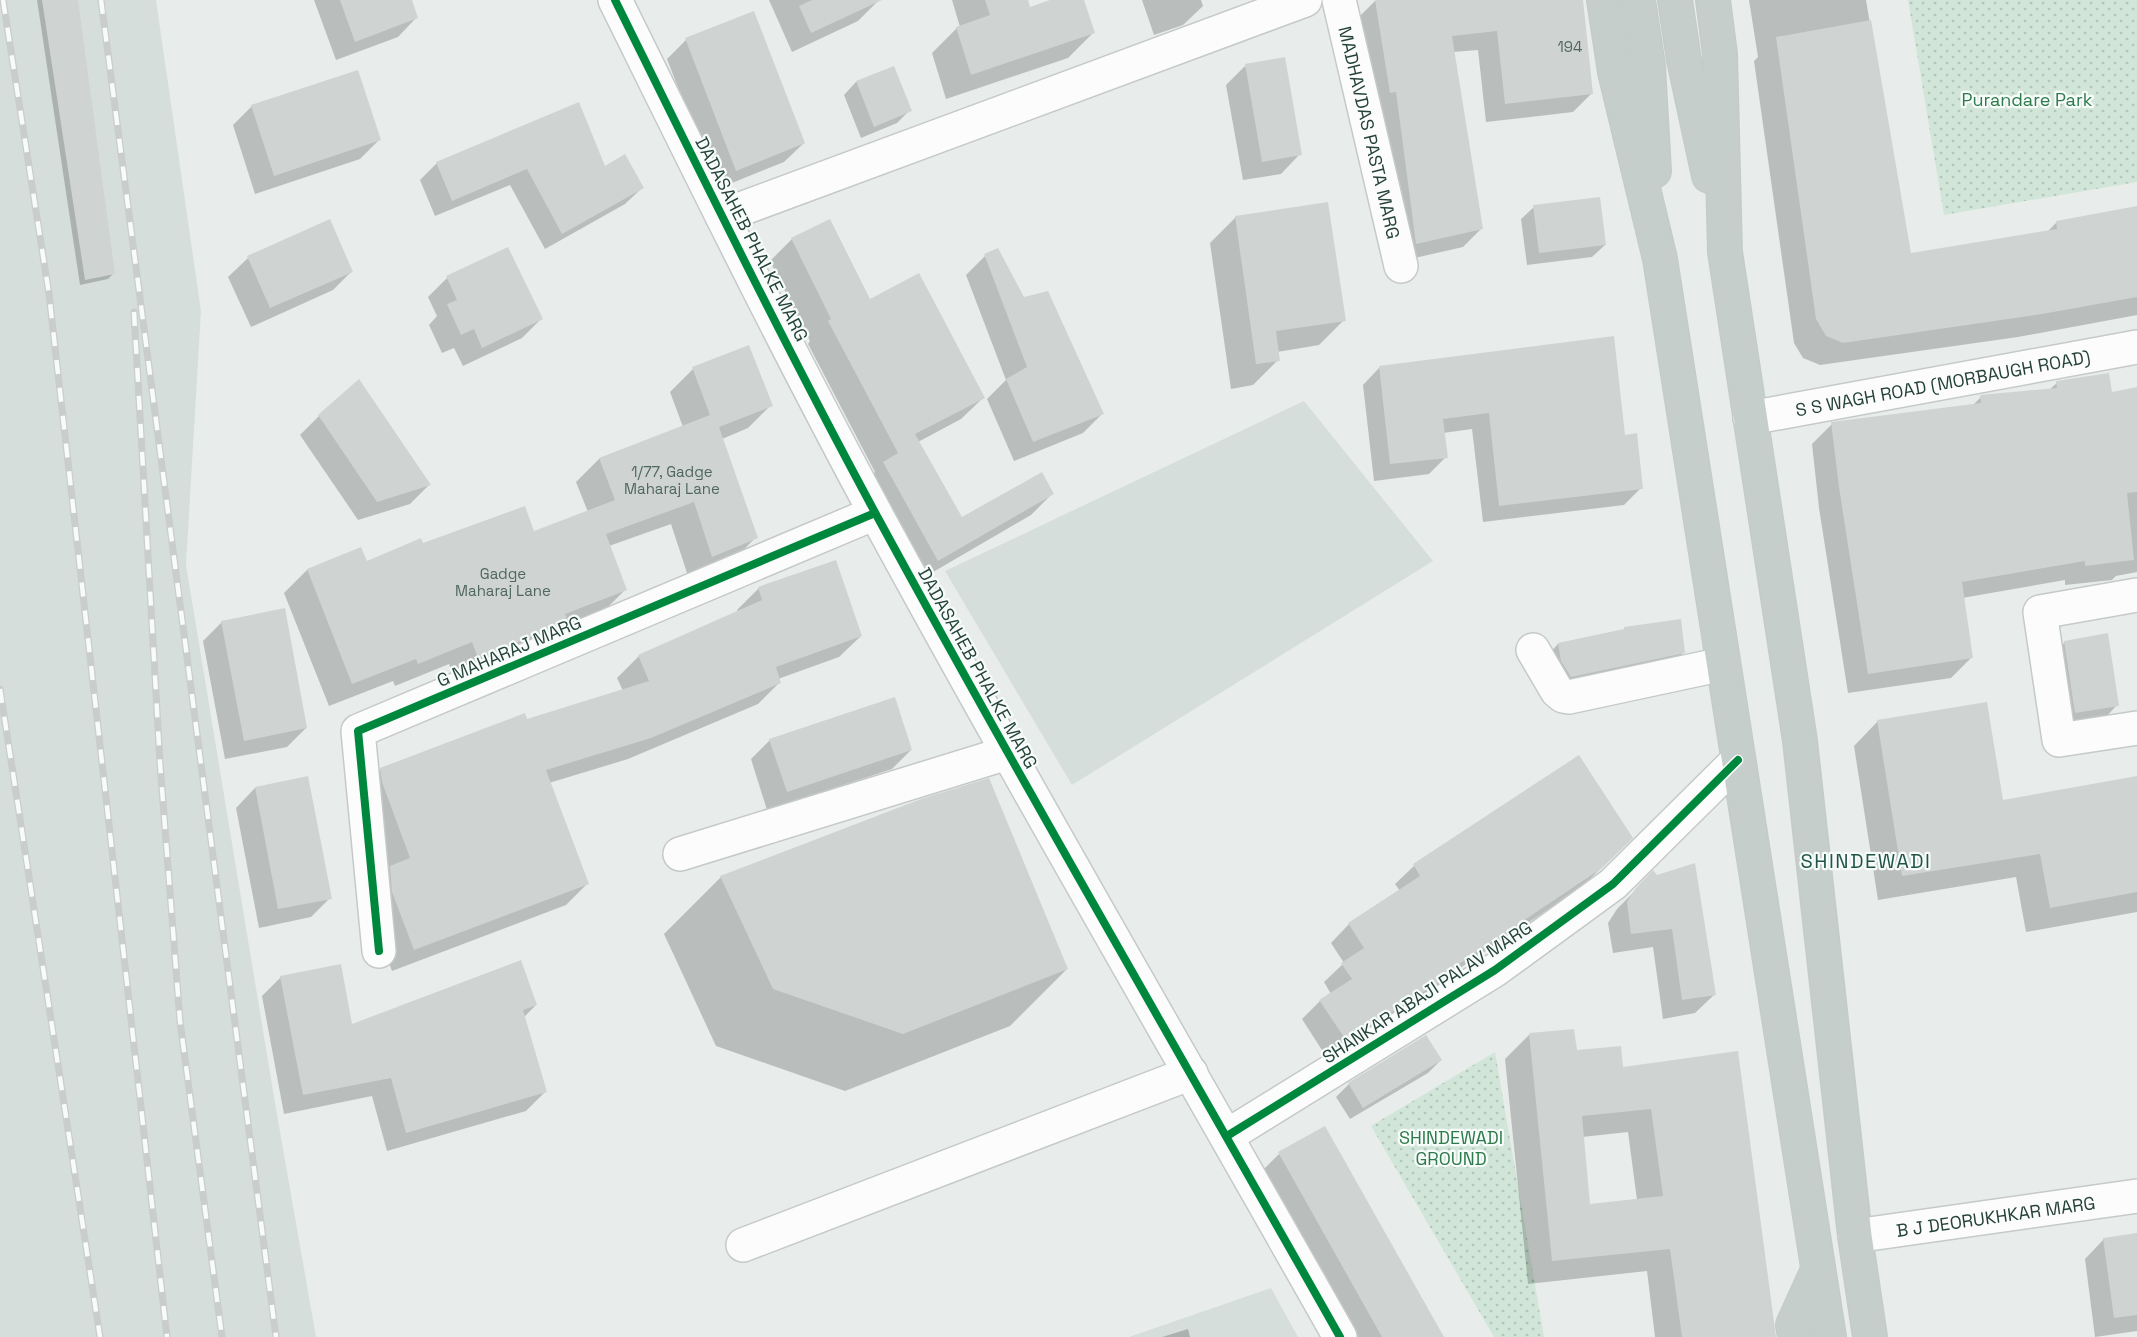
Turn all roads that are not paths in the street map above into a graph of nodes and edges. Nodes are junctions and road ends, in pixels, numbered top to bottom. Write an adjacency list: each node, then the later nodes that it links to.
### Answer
1 (615, 0): 8 (street, DADASAHEB PHALKE MARG)
2 (1305, 0): 8 (street)
3 (1339, 0): 11 (street, MADHAVDAS PASTA MARG)
4 (1604, 0): 10 (highway)
5 (1638, 0): 10 (highway)
6 (1675, 0): 9 (highway)
7 (1713, 0): 9 (highway)
8 (722, 216): 14 (street, DADASAHEB PHALKE MARG)
9 (1725, 252): 13 (highway)
10 (1660, 259): 17 (highway)
11 (1401, 266)
12 (2137, 347): 13 (street, S S WAGH ROAD (MORBAUGH ROAD))
13 (1750, 418): 26 (highway)
14 (875, 513): 19 (street, DADASAHEB PHALKE MARG); 22 (street, G MAHARAJ MARG)
15 (2137, 595): 18 (street)
16 (1533, 650): 17 (street)
17 (1723, 664): 20 (highway)
18 (2137, 728)
19 (1006, 753): 21 (street); 23 (street, DADASAHEB PHALKE MARG)
20 (1738, 760): 24 (street, SHANKAR ABAJI PALAV MARG); 28 (highway)
21 (680, 854)
22 (379, 951)
23 (1191, 1073): 24 (street, DADASAHEB PHALKE MARG); 27 (street)
24 (1227, 1136): 30 (street, DADASAHEB PHALKE MARG)
25 (2137, 1196): 26 (street, B J DEORUKHKAR MARG)
26 (1855, 1236): 29 (highway)
27 (743, 1245)
28 (1818, 1270): 31 (highway); 32 (highway)
29 (1868, 1322): 33 (highway)
30 (1340, 1337)
31 (1795, 1337)
32 (1829, 1337)
33 (1886, 1337)

